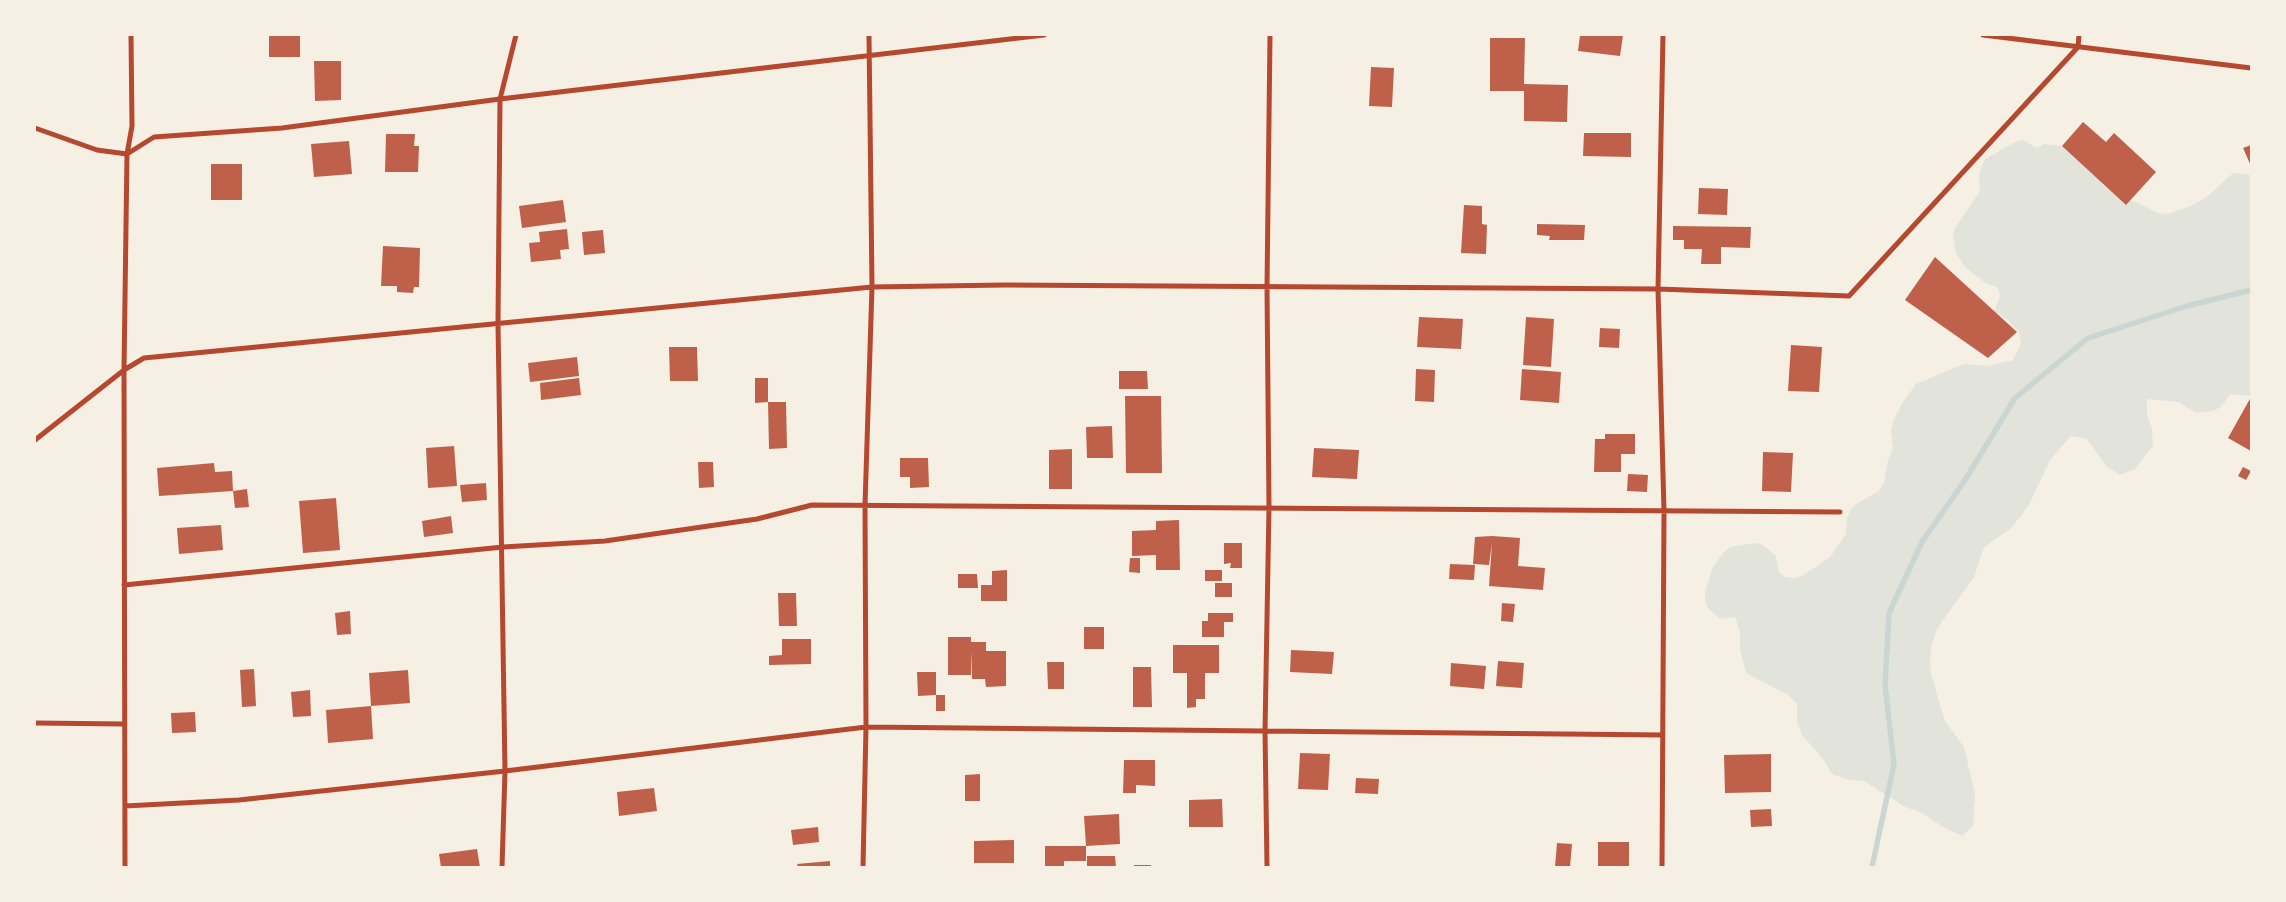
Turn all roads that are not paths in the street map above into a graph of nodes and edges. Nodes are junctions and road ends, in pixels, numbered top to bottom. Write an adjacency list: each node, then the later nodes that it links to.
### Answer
1 (131, 35): 14 (street)
2 (516, 35): 12 (street)
3 (869, 35): 10 (street)
4 (1044, 35): 10 (street)
5 (1270, 35): 16 (street)
6 (1663, 35): 17 (street)
7 (1983, 35): 9 (street)
8 (2079, 35): 9 (street)
9 (2078, 47): 11 (street); 17 (street)
10 (870, 57): 12 (street); 15 (street)
11 (2251, 68)
12 (500, 99): 14 (street); 18 (street)
13 (35, 128): 14 (street)
14 (127, 154): 19 (street)
15 (872, 287): 16 (street); 18 (street); 21 (street)
16 (1267, 287): 17 (street); 22 (street)
17 (1658, 289): 23 (street)
18 (498, 323): 19 (street); 25 (street)
19 (124, 370): 20 (street); 26 (street)
20 (35, 440)
21 (865, 504): 22 (street); 25 (street); 29 (street)
22 (1269, 507): 23 (street); 30 (street)
23 (1664, 511): 24 (street); 31 (street)
24 (1840, 512)
25 (503, 547): 26 (street); 32 (street)
26 (124, 585): 28 (street)
27 (35, 723): 28 (street)
28 (124, 724): 33 (street)
29 (866, 727): 30 (street); 32 (street); 36 (street)
30 (1265, 731): 31 (street); 37 (street)
31 (1663, 735): 38 (street)
32 (505, 771): 33 (street); 35 (street)
33 (125, 806): 34 (street)
34 (125, 867)
35 (502, 867)
36 (863, 867)
37 (1266, 867)
38 (1662, 867)

